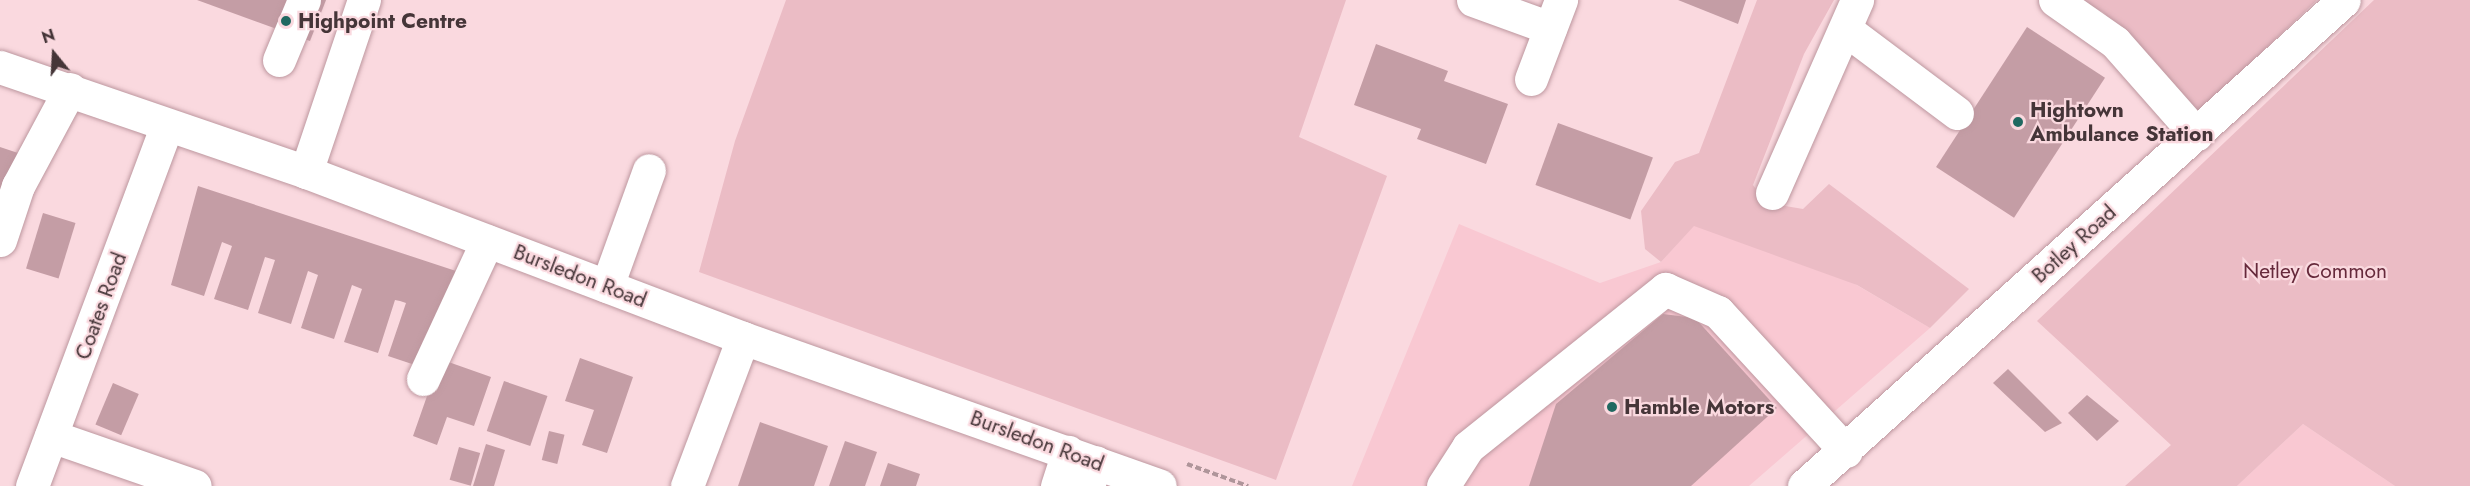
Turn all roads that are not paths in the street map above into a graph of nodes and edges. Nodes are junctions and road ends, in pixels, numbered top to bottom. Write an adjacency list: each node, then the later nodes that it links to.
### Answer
1 (303, 0): 8 (street)
2 (364, 0): 16 (street)
3 (1473, 0): 6 (street)
4 (2055, 0): 14 (street)
5 (2344, 0): 14 (street, Botley Road)
6 (1555, 14): 10 (street)
7 (1851, 14): 12 (street); 17 (street)
8 (279, 60)
9 (0, 67): 11 (street, Bursledon Road)
10 (1531, 79)
11 (70, 89): 13 (street, Bursledon Road); 18 (street)
12 (1957, 113)
13 (167, 125): 16 (street, Bursledon Road); 23 (street, Coates Road)
14 (2196, 134): 24 (street, Botley Road)
15 (649, 170): 20 (street)
16 (306, 172): 19 (street, Bursledon Road)
17 (1772, 193)
18 (0, 240)
19 (487, 241): 20 (street, Bursledon Road); 22 (street)
20 (607, 286): 21 (street, Bursledon Road)
21 (743, 338): 25 (street, Bursledon Road); 28 (street)
22 (423, 380)
23 (51, 436): 26 (street, Coates Road); 27 (street)
24 (1845, 451): 31 (street); 32 (street, Botley Road)
25 (1084, 467): 29 (street); 30 (street, Bursledon Road)
26 (32, 486)
27 (195, 486)
28 (687, 486)
29 (1058, 486)
30 (1160, 486)
31 (1443, 486)
32 (1804, 486)

